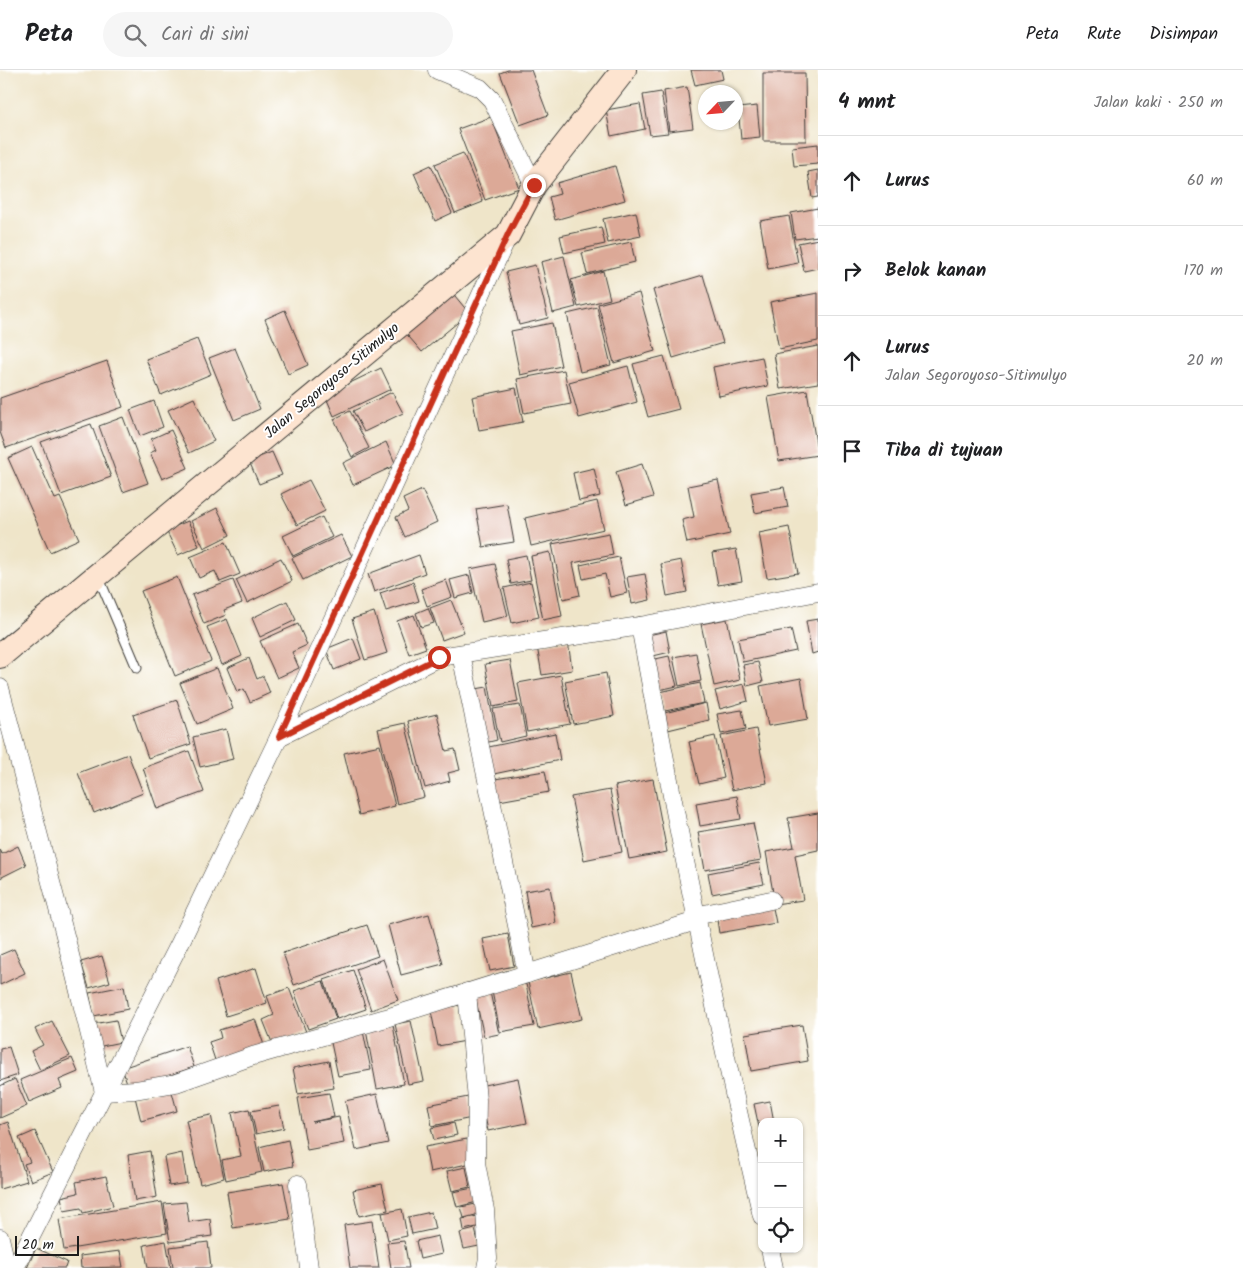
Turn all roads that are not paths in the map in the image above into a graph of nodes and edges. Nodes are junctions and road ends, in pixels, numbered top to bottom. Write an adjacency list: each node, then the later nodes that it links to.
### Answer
1 (437, 70): 3 (street)
2 (624, 70): 3 (main road, Jalan Segoroyoso-Sitimulyo)
3 (534, 185): 4 (main road, Jalan Segoroyoso-Sitimulyo)
4 (508, 234): 5 (main road, Jalan Segoroyoso-Sitimulyo); 12 (street)
5 (98, 575): 9 (main road, Jalan Segoroyoso-Sitimulyo); 10 (lane)
6 (818, 592): 7 (street)
7 (640, 626): 8 (street); 14 (street)
8 (461, 654): 12 (street); 15 (street)
9 (0, 656)
10 (137, 668)
11 (0, 688): 17 (street)
12 (279, 737): 17 (street)
13 (771, 900): 14 (street)
14 (696, 919): 15 (street); 19 (street)
15 (527, 974): 16 (street)
16 (467, 992): 17 (street); 25 (street)
17 (104, 1092): 23 (street)
18 (298, 1184): 24 (street)
19 (760, 1208)
20 (1, 1243): 22 (street)
21 (771, 1253): 26 (street)
22 (7, 1268)
23 (14, 1268)
24 (309, 1268)
25 (486, 1268)
26 (774, 1268)

